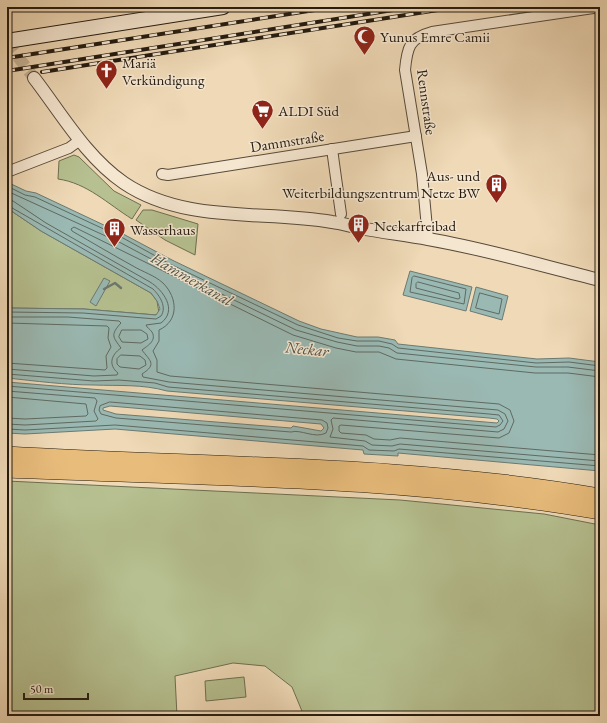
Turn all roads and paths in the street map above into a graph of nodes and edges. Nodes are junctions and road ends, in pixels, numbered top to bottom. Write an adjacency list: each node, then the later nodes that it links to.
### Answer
1 (224, 7): 3 (main road)
2 (600, 7): 5 (street, Rennstraße)
3 (12, 40)
4 (34, 78): 6 (street)
5 (416, 136): 7 (street, Dammstraße); 11 (street, Rennstraße)
6 (80, 140): 8 (street); 11 (street)
7 (332, 150): 9 (street, Dammstraße); 10 (street)
8 (7, 172)
9 (162, 174)
10 (341, 214)
11 (428, 239): 12 (street)
12 (600, 280)
13 (7, 455): 15 (highway)
14 (7, 469): 16 (highway)
15 (600, 497)
16 (600, 511)

